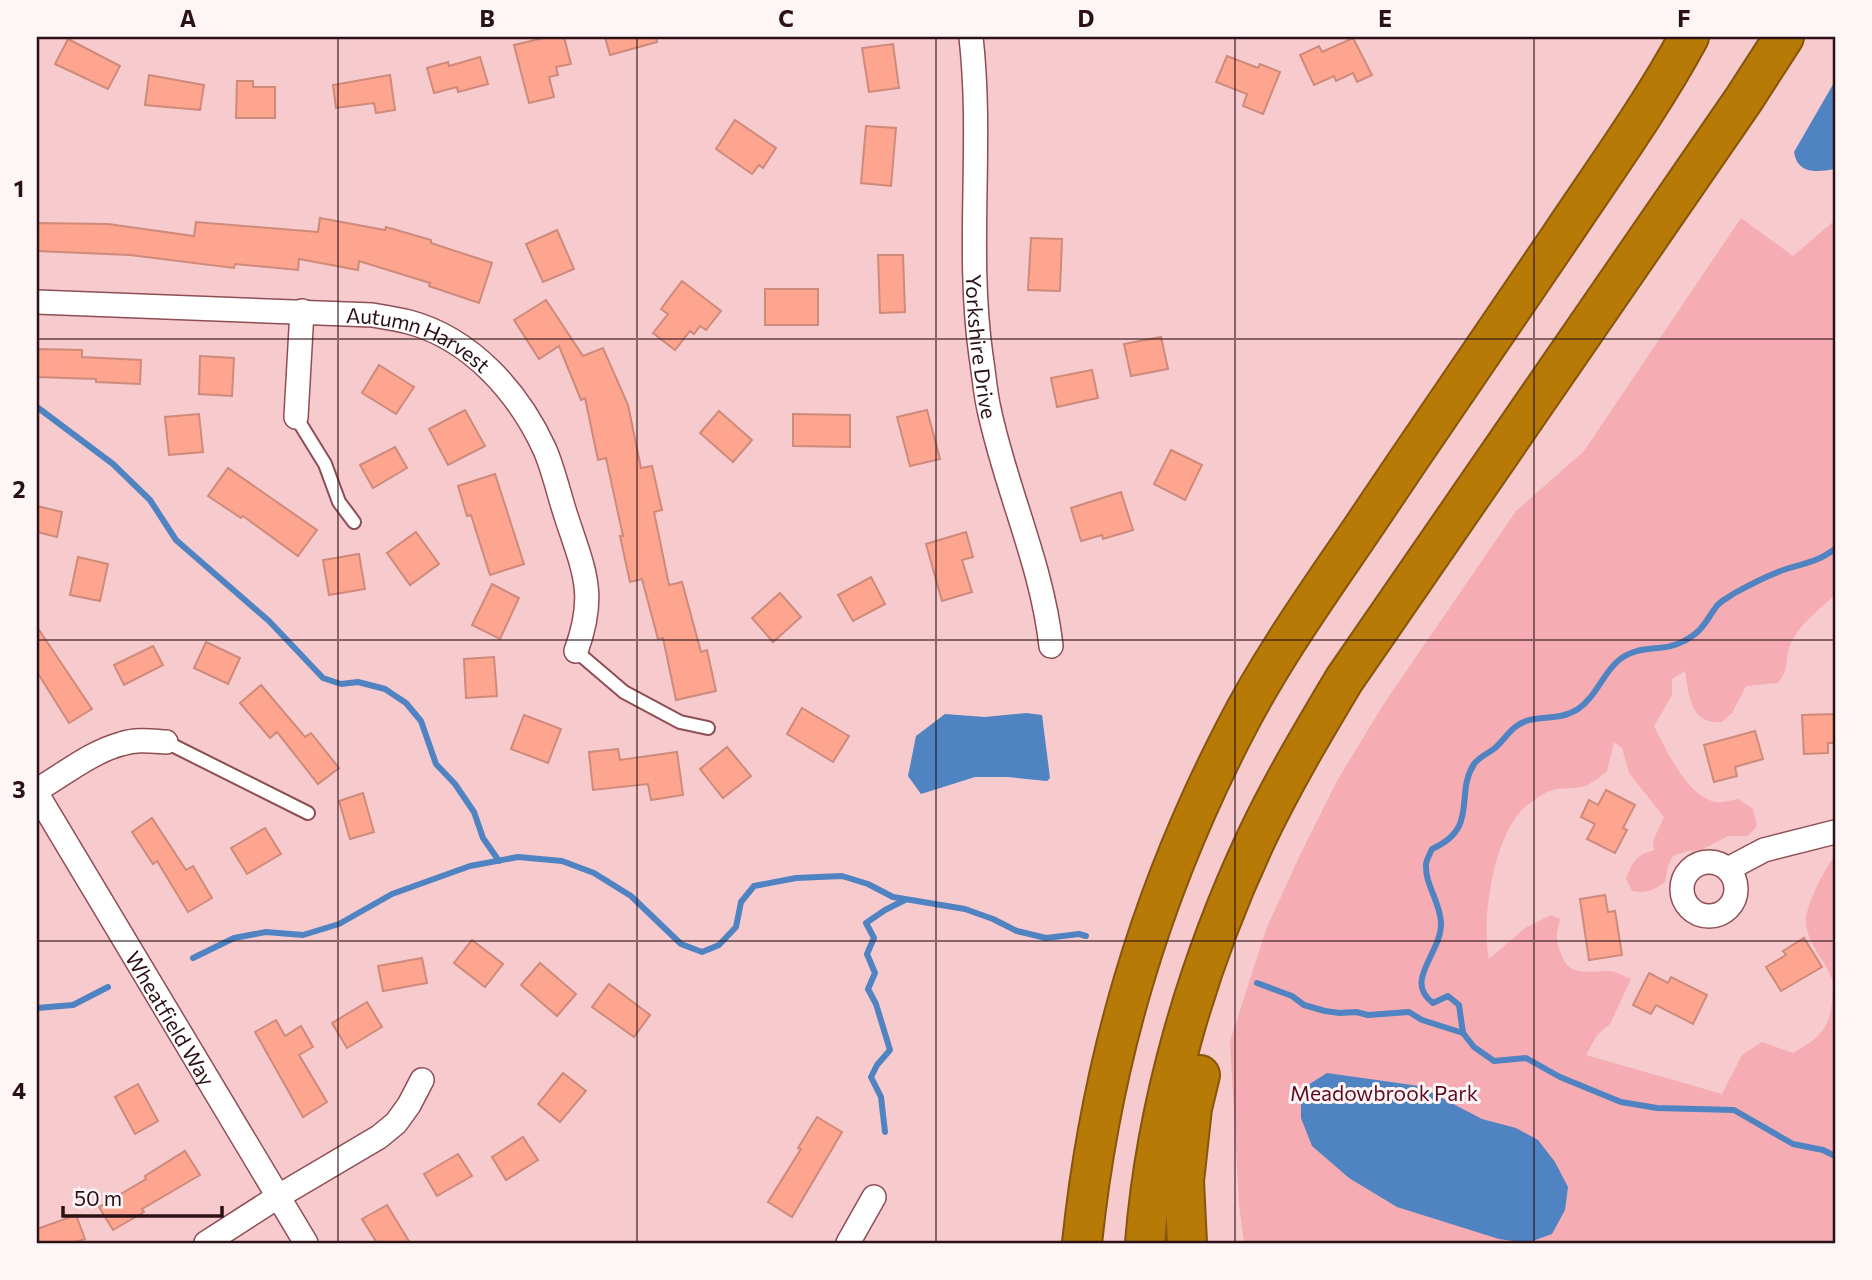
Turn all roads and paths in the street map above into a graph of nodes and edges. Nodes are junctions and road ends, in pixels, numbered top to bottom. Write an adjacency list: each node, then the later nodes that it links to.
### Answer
1 (971, 37): 9 (street, Yorkshire Drive)
2 (1689, 37): 19 (highway)
3 (1784, 37): 7 (highway)
4 (37, 302): 5 (street, Autumn Harvest)
5 (302, 312): 6 (street); 10 (street, Autumn Harvest)
6 (296, 417): 8 (lane)
7 (1481, 479): 26 (highway); 27 (highway)
8 (354, 522)
9 (1051, 646)
10 (576, 651): 11 (lane)
11 (708, 728)
12 (166, 742): 13 (street); 14 (lane)
13 (37, 792): 18 (street, Wheatfield Way)
14 (308, 813)
15 (1835, 832): 16 (street)
16 (1728, 869)
17 (422, 1080): 18 (street)
18 (279, 1196): 21 (street); 22 (street, Wheatfield Way)
19 (1087, 1196): 24 (highway); 25 (highway)
20 (874, 1197): 23 (street)
21 (206, 1243)
22 (306, 1243)
23 (848, 1243)
24 (1076, 1243)
25 (1082, 1243)
26 (1145, 1243)
27 (1187, 1243)

